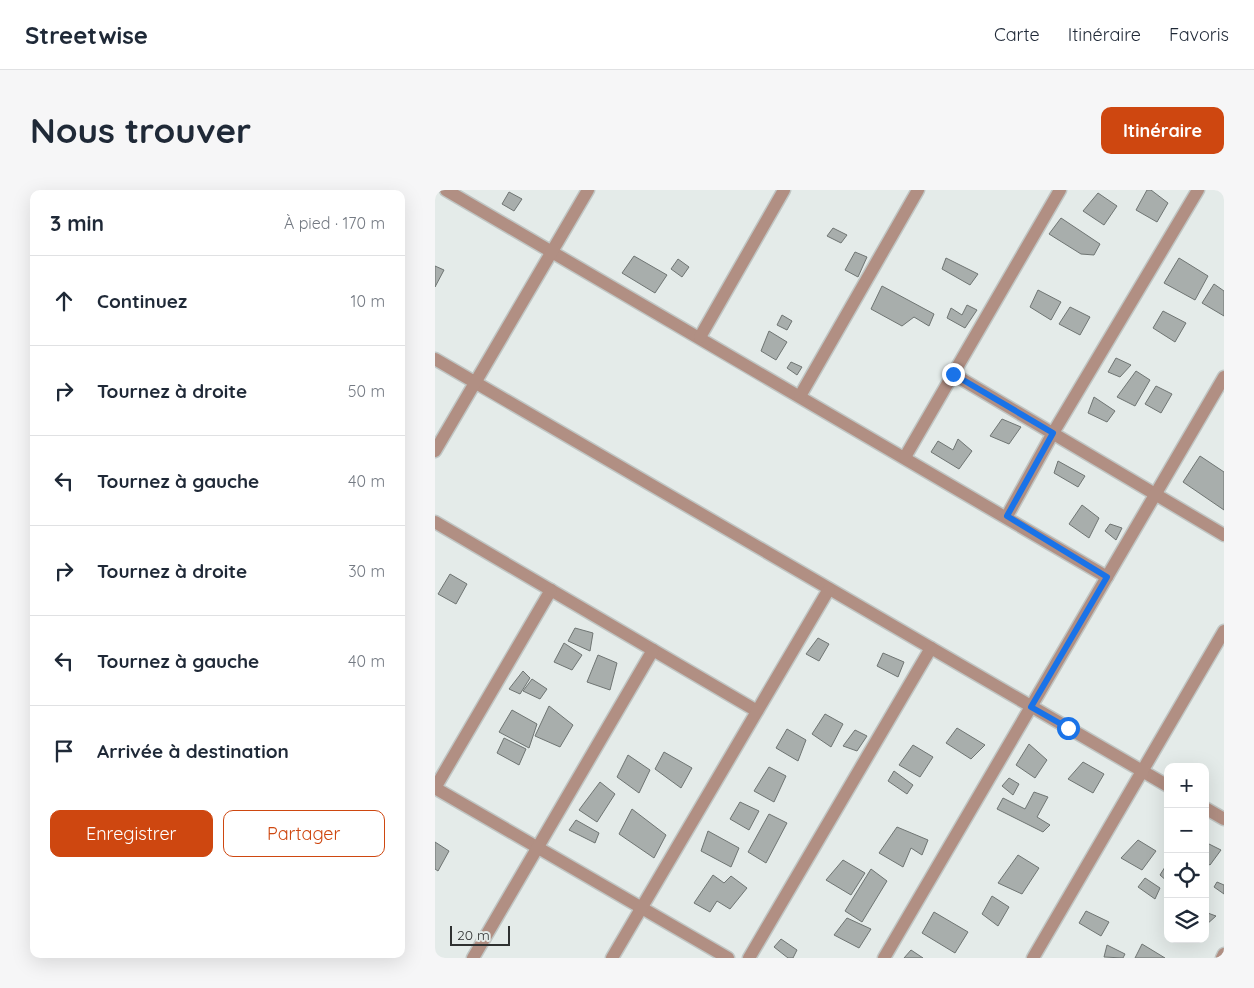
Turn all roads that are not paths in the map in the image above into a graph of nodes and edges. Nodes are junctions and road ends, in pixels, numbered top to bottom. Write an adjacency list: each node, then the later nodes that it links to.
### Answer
1 (446, 190): 7 (street)
2 (588, 190): 7 (street)
3 (784, 190): 8 (street)
4 (918, 190): 13 (street)
5 (1060, 190): 10 (street)
6 (1198, 190): 14 (street)
7 (552, 252): 8 (street); 12 (street)
8 (700, 337): 13 (street)
9 (435, 359): 12 (street)
10 (953, 374): 14 (street); 16 (street)
11 (1224, 377): 17 (street)
12 (475, 383): 15 (street); 22 (street)
13 (799, 396): 16 (street)
14 (1053, 433): 17 (street); 18 (street)
15 (435, 451)
16 (905, 456): 18 (street)
17 (1155, 494): 20 (street); 21 (street)
18 (1007, 516): 21 (street)
19 (435, 522): 23 (street)
20 (1224, 535)
21 (1107, 577): 27 (street)
22 (829, 589): 25 (street); 28 (street)
23 (551, 590): 26 (street); 31 (street)
24 (1224, 631): 29 (street)
25 (931, 648): 27 (street); 40 (street)
26 (653, 650): 28 (street); 34 (street)
27 (1031, 707): 29 (street); 41 (street)
28 (757, 711): 35 (street)
29 (1142, 771): 30 (street); 42 (street)
30 (1164, 784)
31 (435, 788): 34 (street)
32 (1209, 810): 33 (street)
33 (1224, 819)
34 (537, 848): 35 (street); 37 (street)
35 (642, 908): 38 (street); 39 (street)
36 (1224, 954): 43 (street)
37 (473, 958)
38 (612, 958)
39 (728, 958)
40 (749, 958)
41 (884, 958)
42 (1033, 958)
43 (1222, 958)

